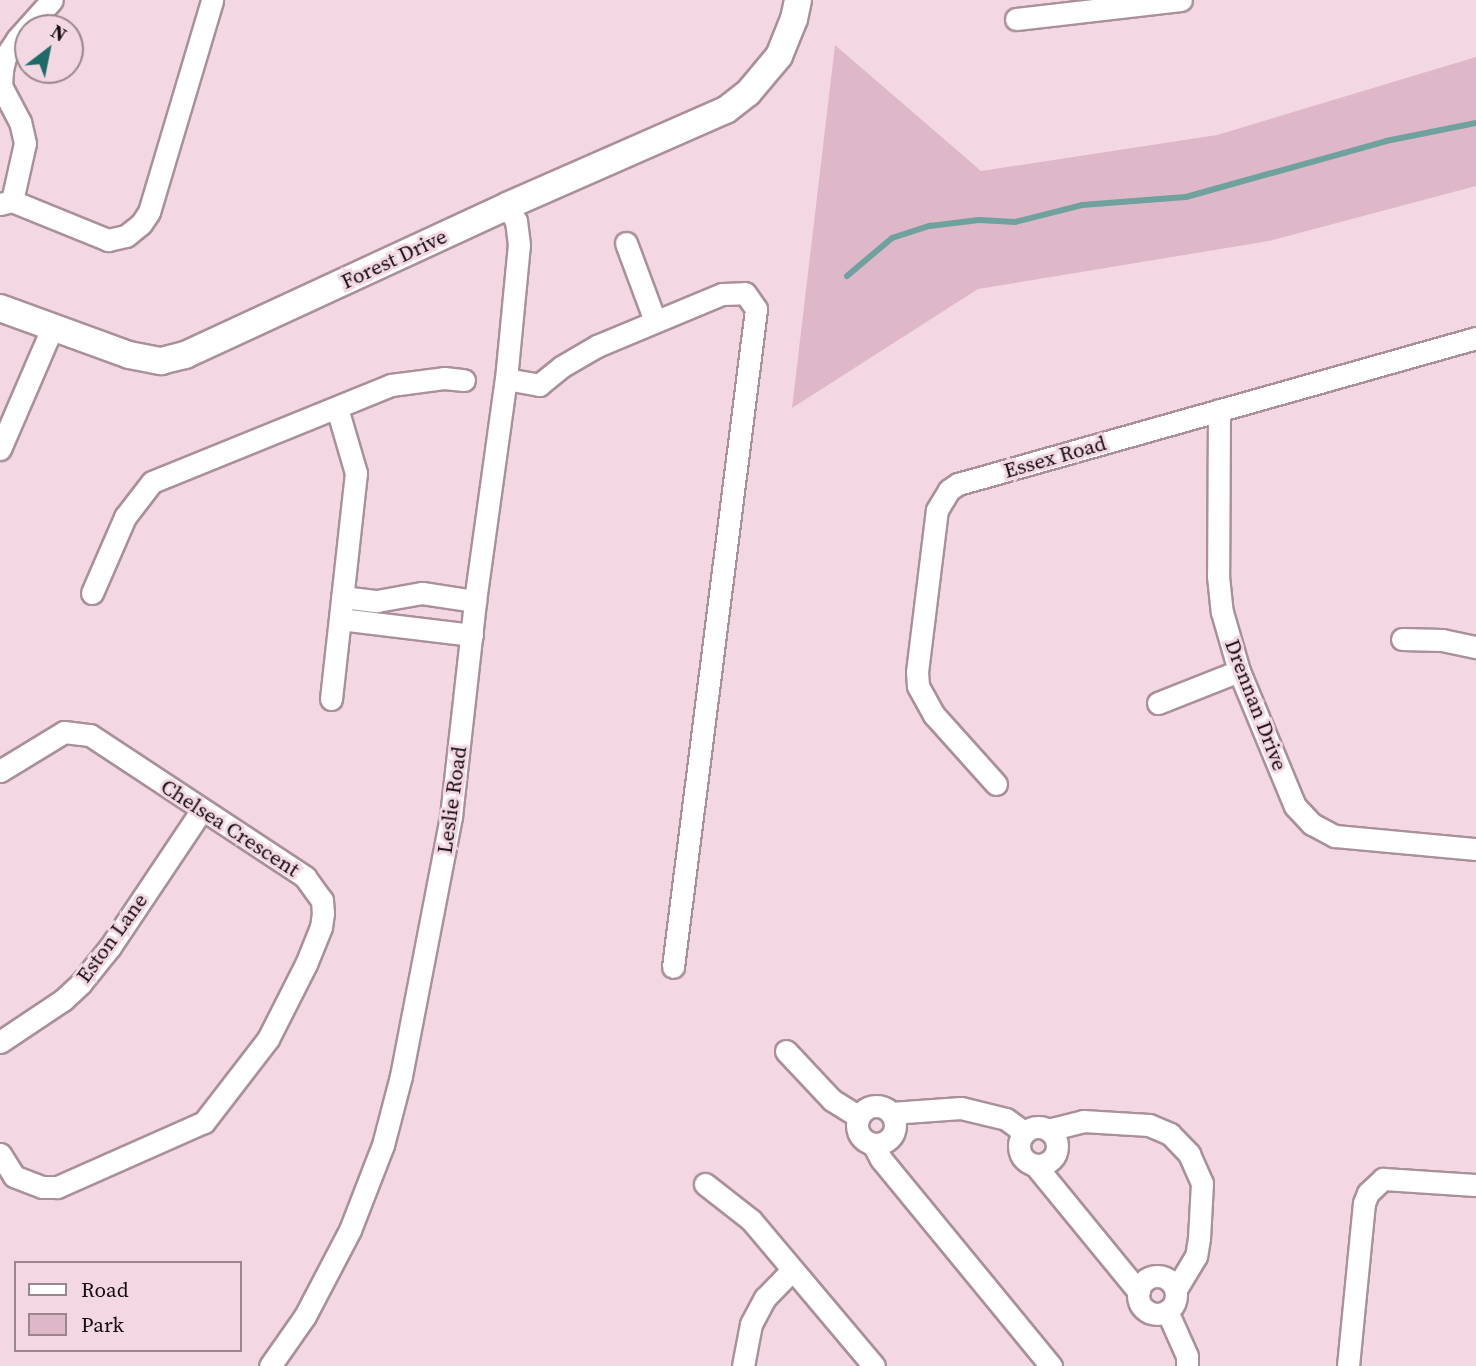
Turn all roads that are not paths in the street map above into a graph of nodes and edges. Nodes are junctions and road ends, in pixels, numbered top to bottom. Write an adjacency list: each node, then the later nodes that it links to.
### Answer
1 (52, 0): 8 (street)
2 (212, 0): 8 (street)
3 (782, 0): 7 (street, Forest Drive)
4 (798, 0): 7 (street, Forest Drive)
5 (1181, 0): 6 (street)
6 (1016, 19)
7 (768, 68): 9 (street, Forest Drive)
8 (6, 202)
9 (507, 206): 13 (street, Forest Drive); 15 (street, Leslie Road)
10 (626, 243): 12 (street)
11 (0, 308): 13 (street, Forest Drive)
12 (655, 321): 15 (street); 34 (street)
13 (52, 328): 19 (street)
14 (1476, 338): 18 (street, Essex Road)
15 (506, 379): 22 (street, Leslie Road)
16 (464, 380): 17 (street)
17 (337, 408): 20 (street); 21 (street)
18 (1219, 410): 27 (street, Drennan Drive); 31 (street, Essex Road)
19 (0, 449)
20 (92, 593)
21 (342, 597): 22 (street); 23 (street)
22 (475, 601): 24 (street, Leslie Road)
23 (340, 619): 24 (street); 28 (street)
24 (472, 635): 50 (street, Leslie Road)
25 (1402, 639): 26 (street)
26 (1476, 647)
27 (1239, 671): 29 (street); 33 (street, Drennan Drive)
28 (331, 699)
29 (1158, 703)
30 (0, 771): 32 (street, Chelsea Crescent)
31 (996, 784)
32 (201, 811): 35 (street, Eston Lane); 42 (street, Chelsea Crescent)
33 (1476, 849)
34 (673, 967)
35 (0, 1042)
36 (786, 1051): 38 (street)
37 (891, 1113): 38 (street); 40 (street); 41 (street)
38 (859, 1116): 41 (street)
39 (1048, 1130): 40 (street); 43 (street); 47 (street)
40 (1024, 1132): 43 (street)
41 (873, 1144): 53 (street)
42 (0, 1154)
43 (1035, 1165): 48 (street)
44 (705, 1184): 46 (street)
45 (1476, 1185): 55 (street)
46 (792, 1270): 51 (street); 52 (street)
47 (1176, 1289): 48 (street); 49 (street)
48 (1139, 1292): 49 (street)
49 (1167, 1311): 54 (street)
50 (270, 1366)
51 (743, 1366)
52 (874, 1366)
53 (1051, 1366)
54 (1187, 1366)
55 (1348, 1366)

